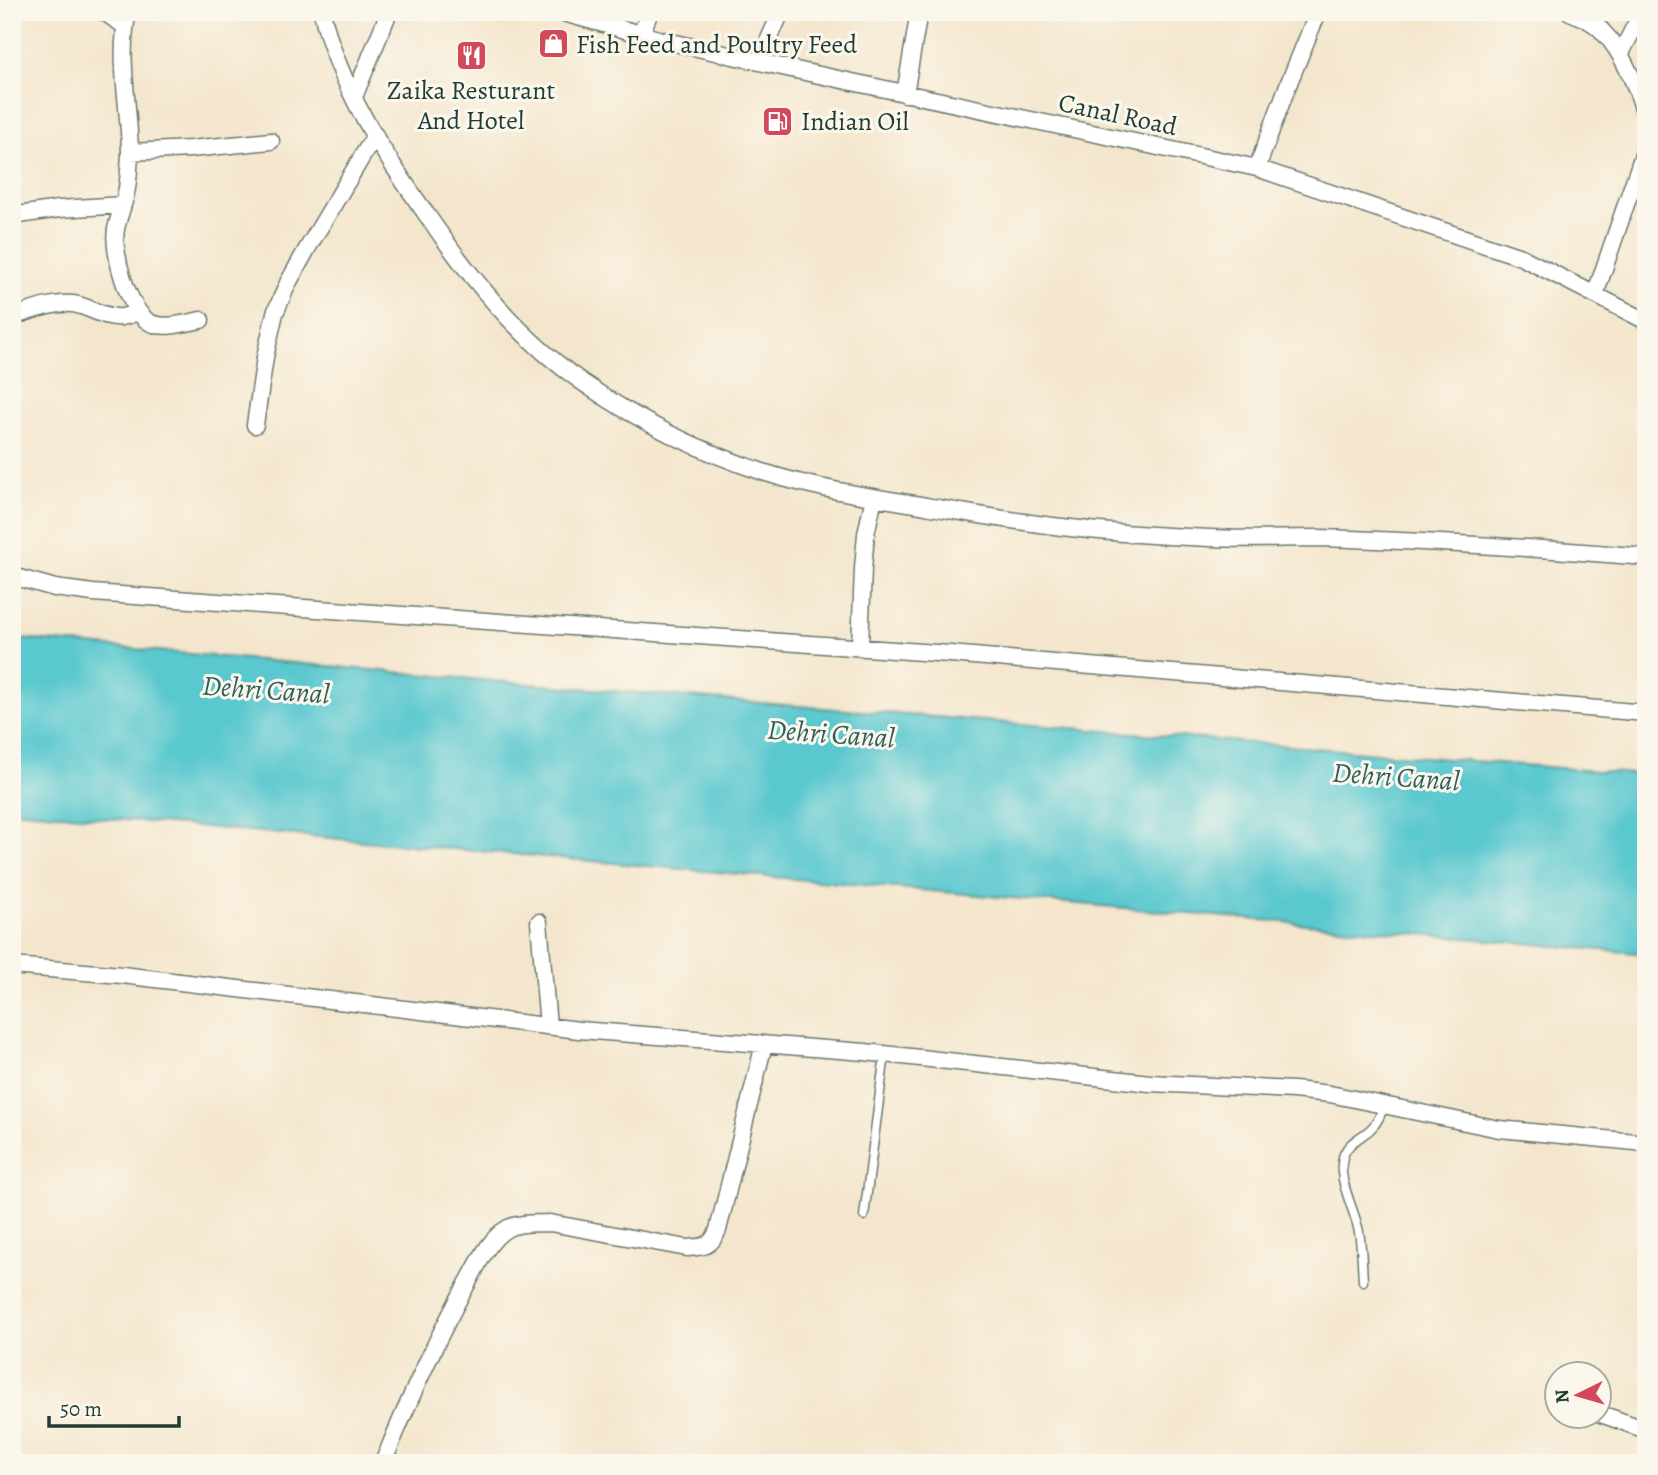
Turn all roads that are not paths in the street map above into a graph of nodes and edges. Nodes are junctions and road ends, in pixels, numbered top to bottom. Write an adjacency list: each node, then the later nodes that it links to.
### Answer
1 (104, 12): 11 (street)
2 (322, 12): 16 (street)
3 (389, 12): 16 (street)
4 (561, 12): 12 (street, Canal Road)
5 (650, 12): 12 (street)
6 (781, 12): 14 (street)
7 (919, 12): 15 (street)
8 (1318, 12): 22 (street)
9 (1570, 12): 13 (street)
10 (1642, 12): 13 (street)
11 (126, 19): 21 (street)
12 (641, 34): 14 (street, Canal Road)
13 (1620, 55): 17 (street)
14 (759, 62): 15 (street, Canal Road)
15 (905, 94): 22 (street, Canal Road)
16 (354, 97): 18 (street)
17 (1646, 120)
18 (375, 135): 30 (street); 31 (street)
19 (271, 141): 21 (street)
20 (1646, 146): 25 (street)
21 (130, 152): 23 (street)
22 (1258, 168): 25 (street, Canal Road)
23 (123, 205): 24 (street); 26 (street)
24 (12, 216)
25 (1595, 295): 29 (street, Canal Road)
26 (138, 313): 27 (street); 28 (street)
27 (12, 317)
28 (201, 320)
29 (1646, 321)
30 (255, 425)
31 (874, 497): 32 (street); 34 (street)
32 (1646, 557)
33 (12, 576): 34 (street)
34 (860, 647): 35 (street)
35 (1646, 713)
36 (539, 922): 38 (street)
37 (12, 966): 38 (street)
38 (548, 1026): 39 (street)
39 (764, 1044): 40 (street); 47 (street)
40 (885, 1054): 41 (street); 43 (lane)
41 (1385, 1105): 42 (street); 44 (lane)
42 (1646, 1143)
43 (864, 1216)
44 (1363, 1281)
45 (1612, 1418): 46 (street)
46 (1646, 1430)
47 (383, 1463)

